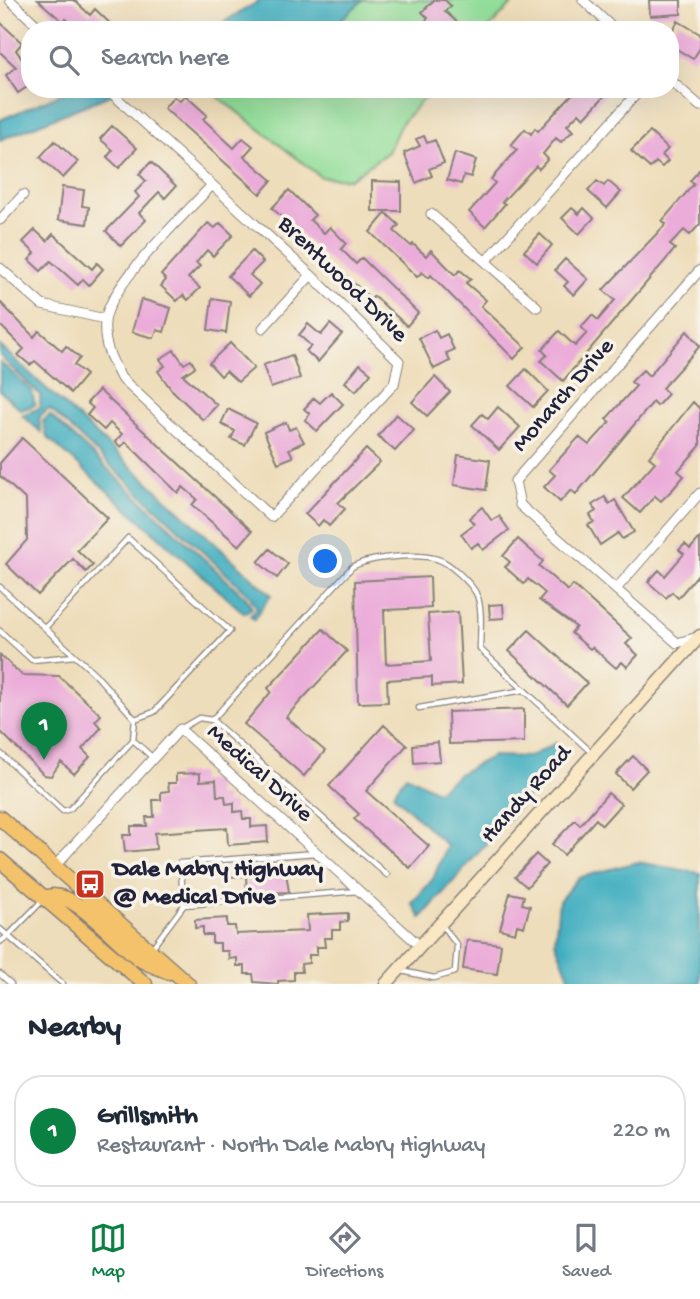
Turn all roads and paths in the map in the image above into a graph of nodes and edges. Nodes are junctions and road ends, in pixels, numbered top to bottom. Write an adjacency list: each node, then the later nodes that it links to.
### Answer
1 (10, 0): 3 (street)
2 (583, 0): 4 (street)
3 (32, 21)
4 (605, 21)
5 (679, 88): 8 (street)
6 (117, 98): 9 (street, Brentwood Drive)
7 (632, 98): 13 (street)
8 (700, 106)
9 (212, 185): 16 (street, Brentwood Drive); 18 (street)
10 (23, 195): 12 (street)
11 (431, 214): 13 (street)
12 (0, 220)
13 (485, 261): 17 (street)
14 (0, 268): 18 (street)
15 (700, 270): 22 (street, Monarch Drive)
16 (311, 275): 18 (street, Brentwood Drive); 19 (street)
17 (537, 307)
18 (105, 319)
19 (263, 328)
20 (700, 493): 22 (street)
21 (0, 587): 23 (lane)
22 (616, 589): 25 (street, Monarch Drive)
23 (45, 628): 26 (lane); 29 (lane)
24 (0, 631): 26 (lane)
25 (700, 636): 34 (street, Handy Road)
26 (75, 656): 29 (lane)
27 (524, 690): 28 (lane); 30 (lane); 34 (lane)
28 (419, 708)
29 (135, 719): 32 (lane)
30 (212, 720): 31 (lane); 41 (lane)
31 (180, 729): 35 (street, Medical Drive); 38 (street, Medical Drive)
32 (133, 740): 33 (lane); 35 (lane)
33 (0, 753)
34 (592, 754): 45 (street, Handy Road)
35 (153, 758): 40 (street, Medical Drive)
36 (0, 818): 40 (main road)
37 (0, 831): 40 (main road)
38 (317, 853): 42 (street, Medical Drive); 44 (lane)
39 (0, 860): 43 (main road)
40 (54, 867): 50 (main road)
41 (387, 875)
42 (360, 891): 44 (lane); 49 (street, Medical Drive)
43 (45, 898): 47 (lane); 53 (main road); 56 (main road)
44 (184, 905): 50 (lane)
45 (440, 923): 49 (street, Handy Road); 51 (lane)
46 (0, 929): 47 (lane)
47 (8, 936): 48 (lane); 55 (lane)
48 (0, 942)
49 (420, 946): 51 (street, Handy Road)
50 (151, 949): 53 (main road)
51 (398, 970): 57 (street, Handy Road)
52 (0, 974): 54 (lane)
53 (184, 980)
54 (11, 984)
55 (63, 984)
56 (145, 984)
57 (386, 984)

